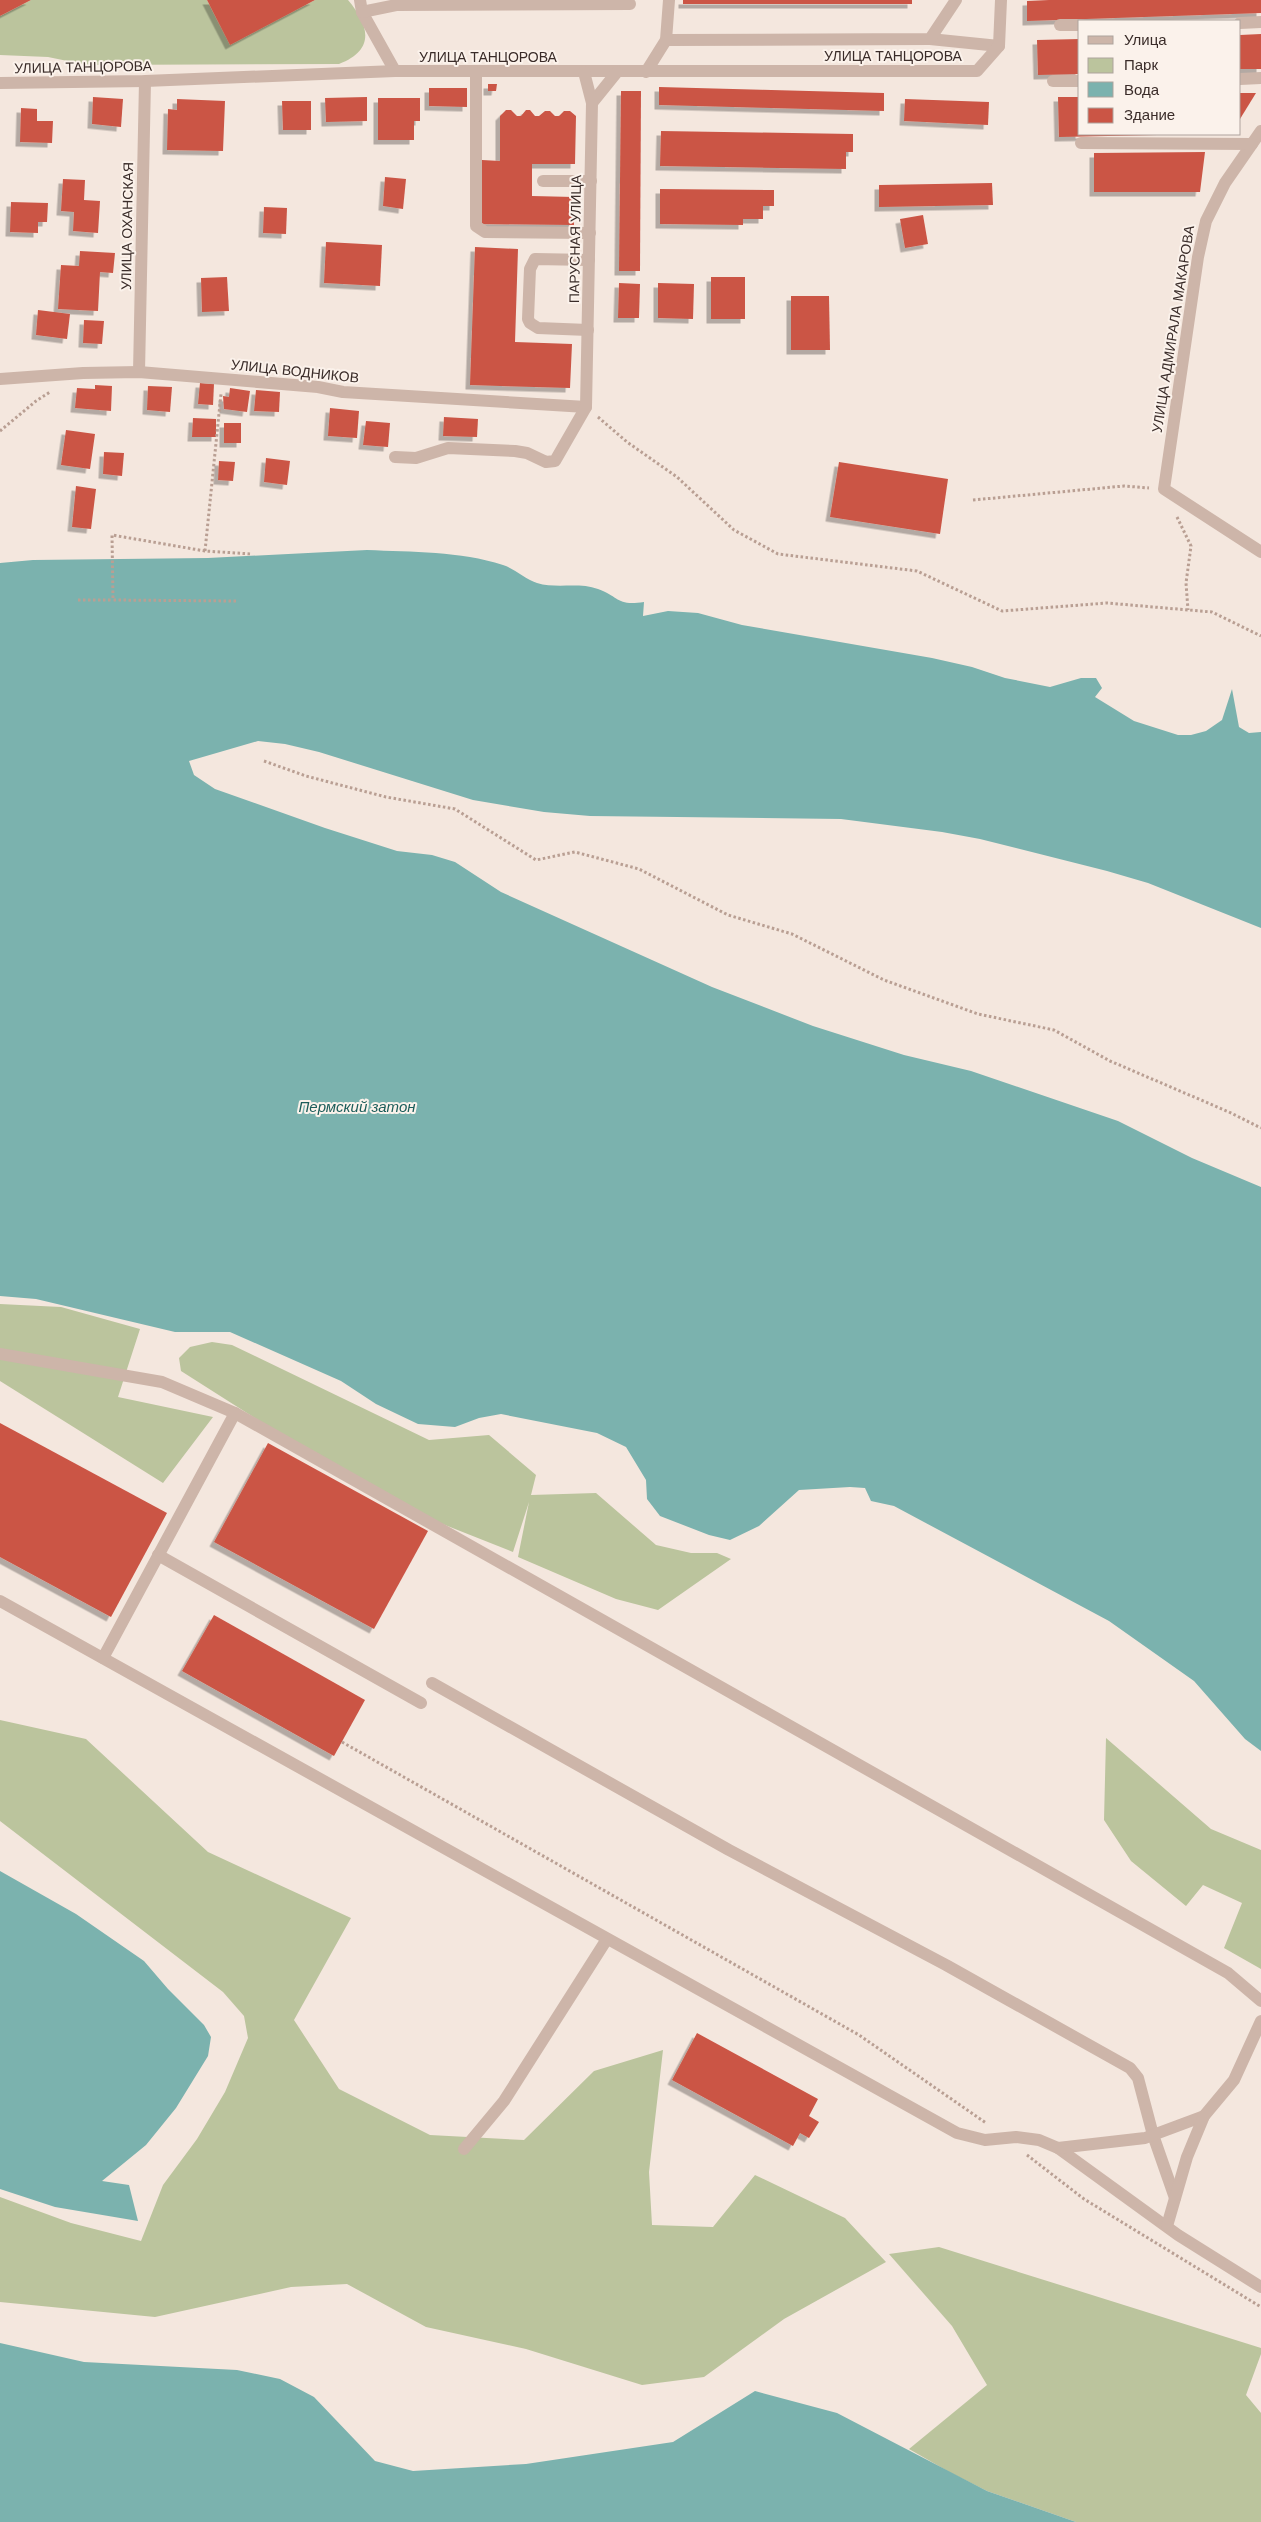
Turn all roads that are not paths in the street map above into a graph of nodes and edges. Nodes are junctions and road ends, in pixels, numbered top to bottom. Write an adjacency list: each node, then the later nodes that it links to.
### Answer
1 (669, 0): 11 (street)
2 (956, 0): 10 (street)
3 (1001, 0): 12 (street)
4 (630, 4): 5 (street)
5 (361, 6): 13 (street)
6 (1261, 22): 7 (street)
7 (1241, 23)
8 (1060, 25): 9 (street)
9 (1078, 25)
10 (930, 39): 11 (street); 12 (street)
11 (666, 40): 17 (street)
12 (999, 46): 17 (street, УЛИЦА ТАНЦОРОВА)
13 (395, 71): 14 (street, УЛИЦА ТАНЦОРОВА); 20 (street, УЛИЦА ТАНЦОРОВА)
14 (476, 72): 15 (street, УЛИЦА ТАНЦОРОВА); 30 (street)
15 (584, 72): 16 (street, УЛИЦА ТАНЦОРОВА); 24 (street, ПАРУСНАЯ УЛИЦА)
16 (617, 72): 17 (street, УЛИЦА ТАНЦОРОВА); 24 (street)
17 (646, 72)
18 (1261, 78): 19 (street)
19 (1241, 79)
20 (145, 81): 23 (street, УЛИЦА ТАНЦОРОВА); 33 (street, УЛИЦА ОХАНСКАЯ)
21 (1053, 81): 22 (street)
22 (1078, 81)
23 (0, 83)
24 (592, 102): 29 (street, ПАРУСНАЯ УЛИЦА)
25 (1261, 130): 27 (street, УЛИЦА АДМИРАЛА МАКАРОВА)
26 (1081, 142): 27 (street)
27 (1252, 144): 37 (street, УЛИЦА АДМИРАЛА МАКАРОВА)
28 (543, 181): 29 (street)
29 (591, 181): 30 (street, ПАРУСНАЯ УЛИЦА)
30 (590, 233): 31 (street, ПАРУСНАЯ УЛИЦА)
31 (589, 260): 32 (street, ПАРУСНАЯ УЛИЦА); 32 (street)
32 (588, 330): 35 (street, ПАРУСНАЯ УЛИЦА)
33 (139, 372): 34 (street, УЛИЦА ВОДНИКОВ); 35 (street, УЛИЦА ВОДНИКОВ)
34 (0, 378)
35 (586, 406): 36 (street)
36 (395, 457)
37 (1261, 552)
38 (0, 1354): 39 (street)
39 (235, 1413): 40 (street); 46 (street)
40 (158, 1555): 42 (street); 44 (street)
41 (0, 1601): 42 (street)
42 (103, 1658): 45 (street)
43 (432, 1683): 49 (street)
44 (421, 1703)
45 (607, 1938): 50 (street); 51 (street)
46 (1261, 2001)
47 (1261, 2021): 48 (street)
48 (1204, 2116): 49 (street); 52 (street)
49 (1153, 2135): 50 (street); 52 (street)
50 (1058, 2148): 53 (street)
51 (464, 2149)
52 (1175, 2198): 53 (street)
53 (1167, 2226): 54 (street)
54 (1261, 2287)

